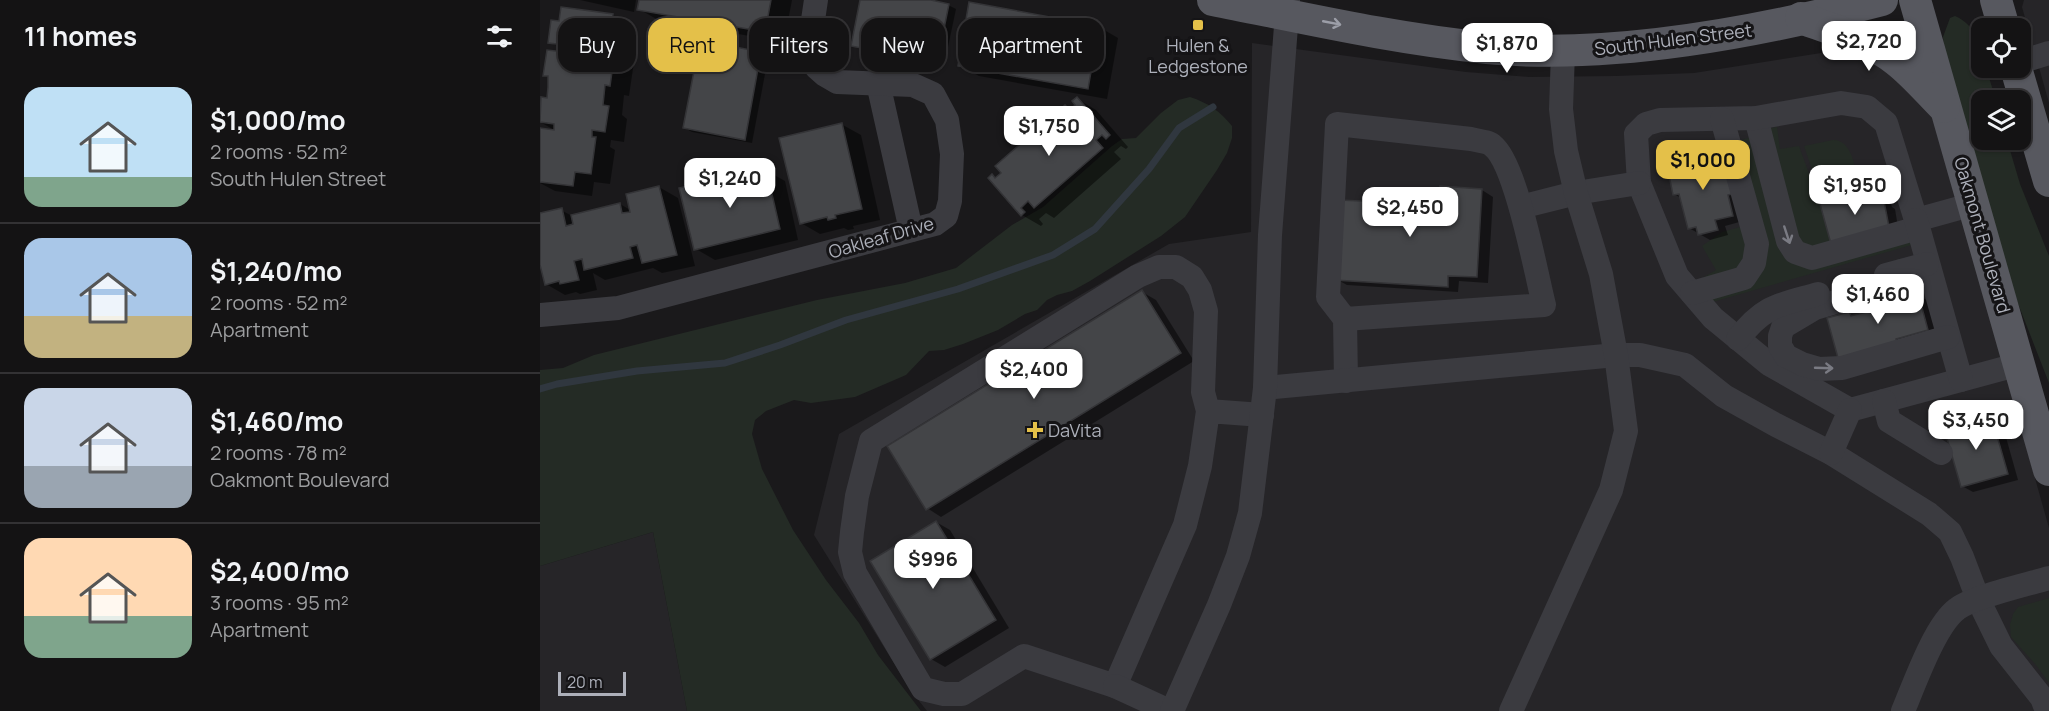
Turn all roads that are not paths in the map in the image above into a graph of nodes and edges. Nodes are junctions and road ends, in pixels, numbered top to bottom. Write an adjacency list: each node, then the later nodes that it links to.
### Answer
1 (816, 0): 13 (lane, Oakleaf Drive)
2 (1213, 0): 6 (main road, South Hulen Street)
3 (1882, 0): 7 (main road, South Hulen Street)
4 (1915, 0): 14 (main road, Oakmont Boulevard)
5 (1996, 0): 8 (main road)
6 (1287, 7): 9 (main road, South Hulen Street, one-way to 9); 35 (lane)
7 (1801, 18): 9 (main road, South Hulen Street); 14 (main road)
8 (2001, 18)
9 (1563, 51): 19 (lane)
10 (2049, 53): 11 (lane)
11 (2031, 59)
12 (2019, 78): 17 (main road)
13 (878, 83): 23 (lane); 23 (lane, Oakleaf Drive)
14 (1946, 109): 20 (main road, Oakmont Boulevard)
15 (1756, 118): 16 (lane); 22 (lane); 22 (lane, one-way to 22)
16 (1722, 119): 18 (lane); 26 (lane)
17 (2049, 181)
18 (1639, 183): 19 (lane); 26 (lane)
19 (1576, 193): 21 (lane); 31 (lane)
20 (1974, 204): 22 (lane); 32 (main road, Oakmont Boulevard)
21 (1521, 207): 28 (lane); 28 (lane)
22 (1917, 224): 24 (lane)
23 (911, 230): 27 (lane, Oakleaf Drive)
24 (1927, 264): 25 (lane); 29 (lane)
25 (1902, 271): 29 (lane, one-way to 29); 30 (lane)
26 (1692, 293): 30 (lane)
27 (540, 315)
28 (1345, 319): 34 (lane)
29 (1948, 337): 33 (lane)
30 (1738, 339): 37 (lane)
31 (1616, 355): 34 (lane); 40 (lane); 47 (lane)
32 (2020, 364): 33 (lane); 42 (main road, Oakmont Boulevard)
33 (1961, 380): 36 (lane)
34 (1346, 381): 35 (lane)
35 (1265, 388): 39 (lane)
36 (1884, 401): 37 (lane); 41 (lane)
37 (1850, 410): 40 (lane)
38 (1208, 411): 39 (lane); 45 (lane); 45 (lane)
39 (1262, 415): 46 (lane)
40 (1831, 453): 44 (lane)
41 (1941, 453)
42 (2049, 470)
43 (2049, 578): 44 (lane)
44 (1978, 599): 48 (lane); 49 (lane)
45 (1115, 687): 46 (lane)
46 (1171, 711)
47 (1511, 711)
48 (1903, 711)
49 (2047, 711)

